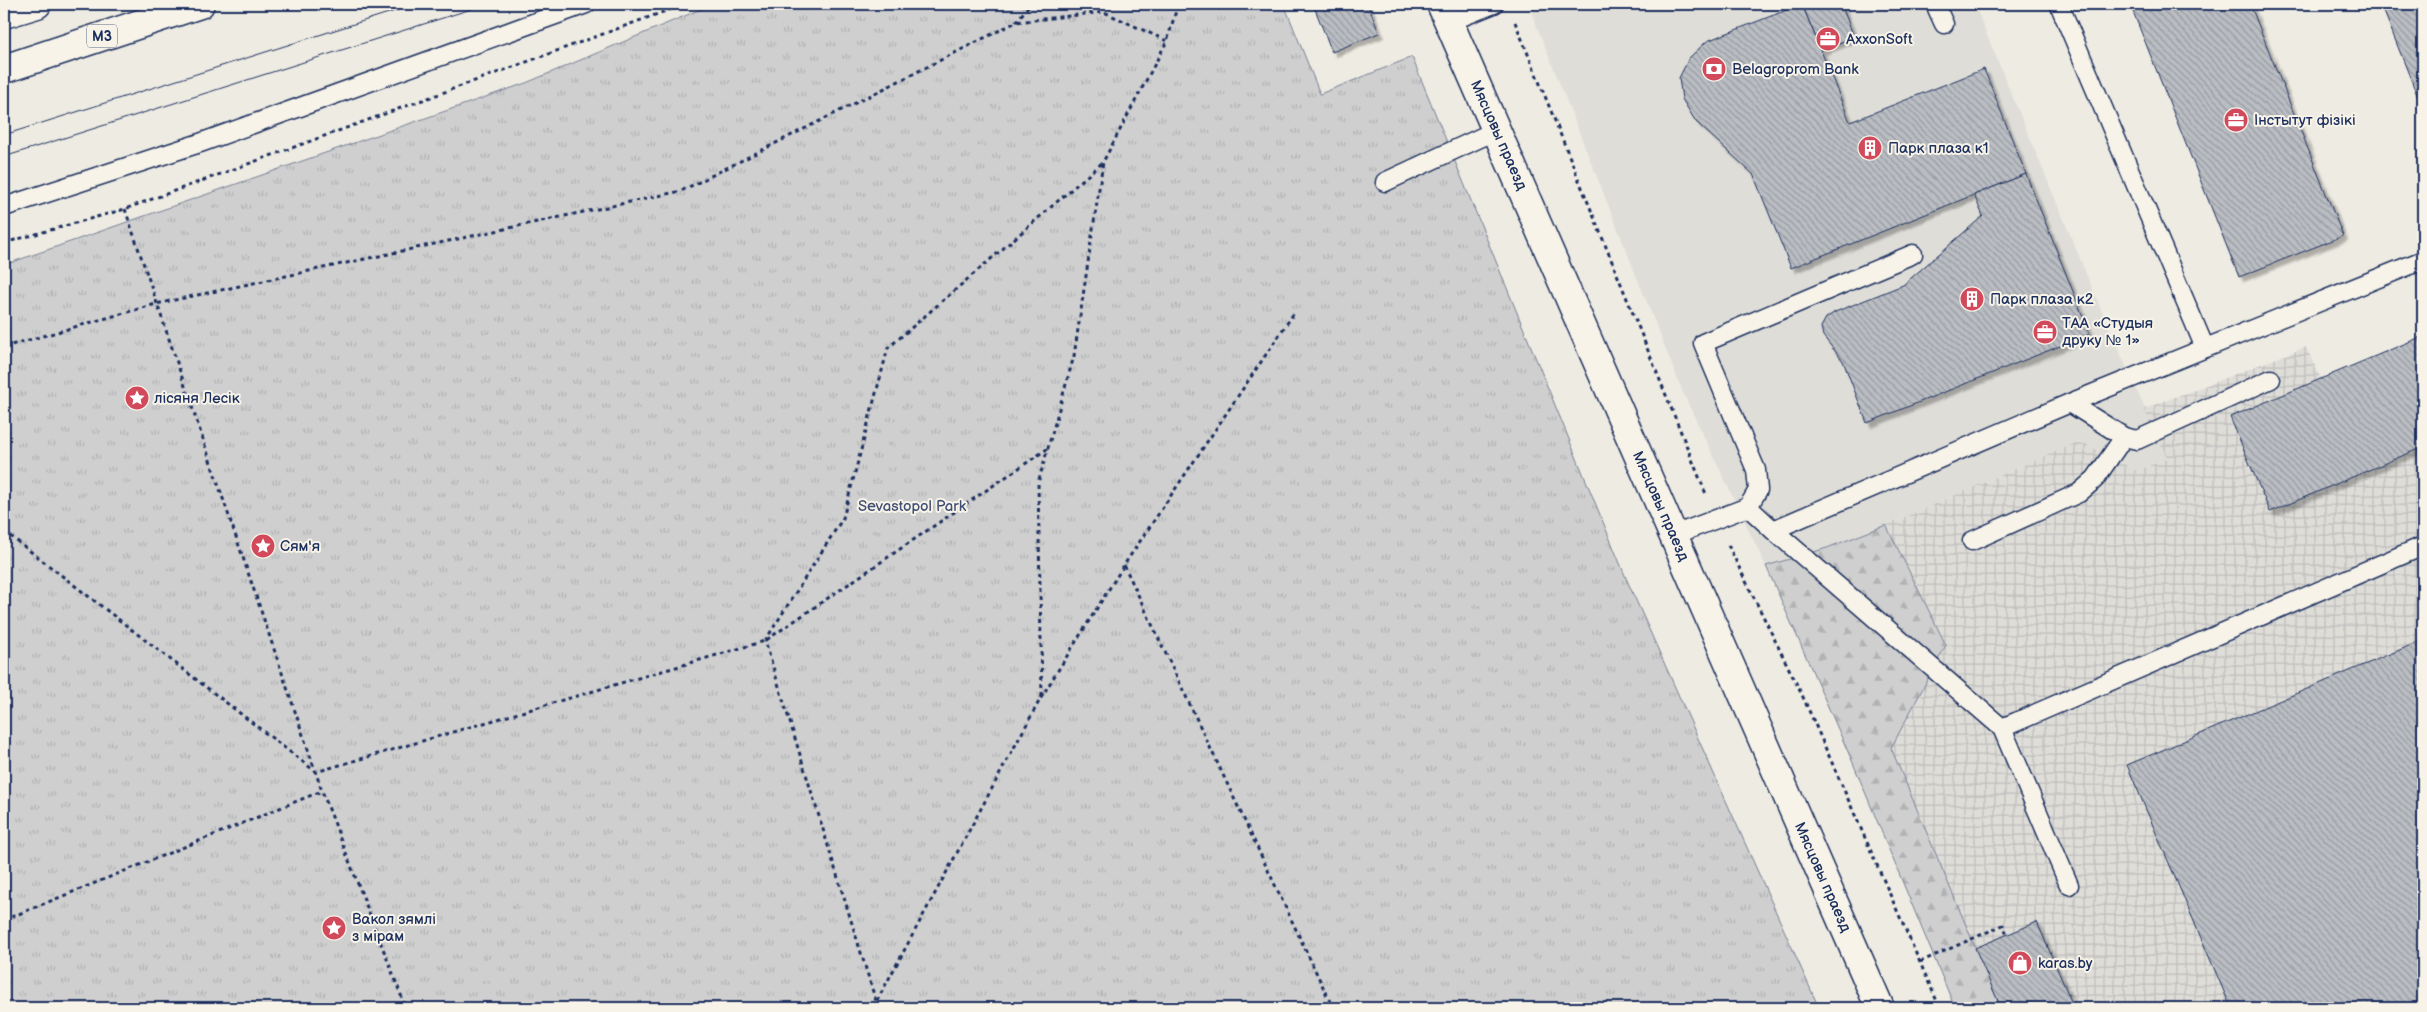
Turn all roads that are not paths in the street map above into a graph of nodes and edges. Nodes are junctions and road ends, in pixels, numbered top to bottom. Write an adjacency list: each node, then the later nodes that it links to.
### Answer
1 (37, 4): 8 (street)
2 (200, 4): 10 (street, М3)
3 (586, 4): 13 (lane)
4 (1494, 4): 7 (lane)
5 (1935, 4): 9 (lane)
6 (2059, 4): 16 (lane)
7 (1445, 13): 11 (street, Мясцовы праезд)
8 (4, 14)
9 (1944, 24)
10 (4, 69)
11 (1497, 130): 12 (lane); 22 (street, Мясцовы праезд)
12 (1385, 182)
13 (4, 207)
14 (1913, 254): 20 (lane)
15 (2423, 260): 16 (lane)
16 (2205, 348): 18 (lane)
17 (2271, 380): 19 (lane)
18 (2070, 403): 19 (lane); 21 (lane)
19 (2124, 437): 23 (lane)
20 (1748, 507): 21 (lane); 22 (lane)
21 (1772, 530): 25 (lane)
22 (1674, 535): 27 (street, Мясцовы праезд)
23 (1972, 541)
24 (2423, 546): 25 (lane)
25 (2002, 728): 26 (lane)
26 (2068, 886)
27 (1880, 1008)

